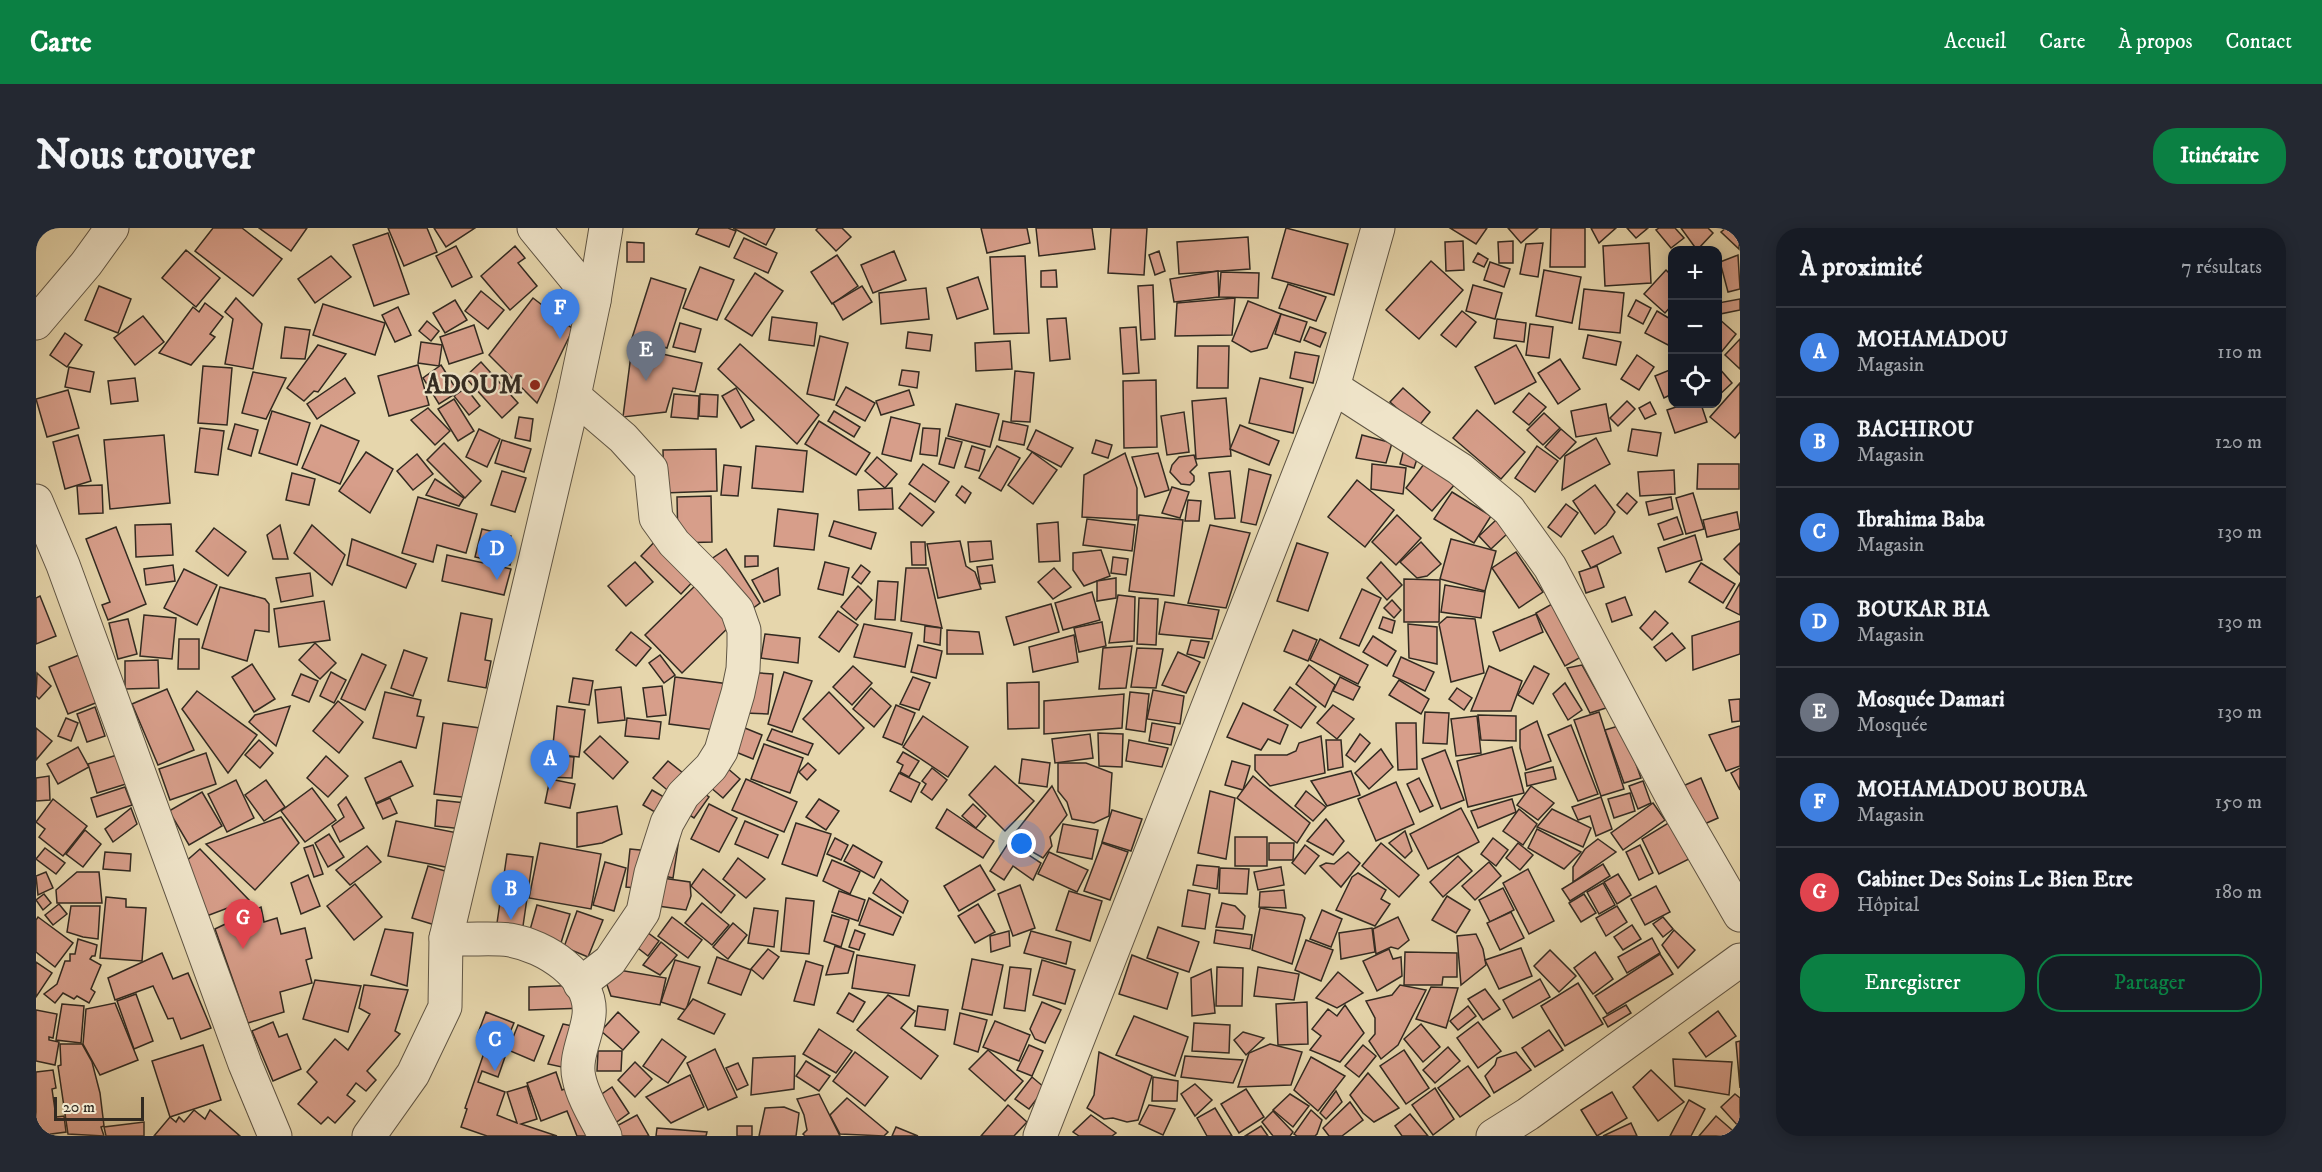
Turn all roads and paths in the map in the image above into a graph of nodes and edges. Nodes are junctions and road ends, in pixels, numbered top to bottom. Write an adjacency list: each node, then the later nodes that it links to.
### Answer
1 (112, 228): 6 (street)
2 (534, 228): 5 (street)
3 (606, 228): 5 (street)
4 (1378, 228): 7 (street)
5 (594, 301): 8 (street)
6 (36, 323)
7 (1333, 387): 10 (street); 17 (street)
8 (574, 396): 11 (street); 13 (street)
9 (36, 501): 15 (street)
10 (1740, 915)
11 (446, 938): 13 (street); 14 (street)
12 (1740, 960): 18 (street)
13 (580, 984): 16 (street)
14 (380, 1133)
15 (275, 1136)
16 (605, 1136)
17 (1040, 1136)
18 (1493, 1136)

